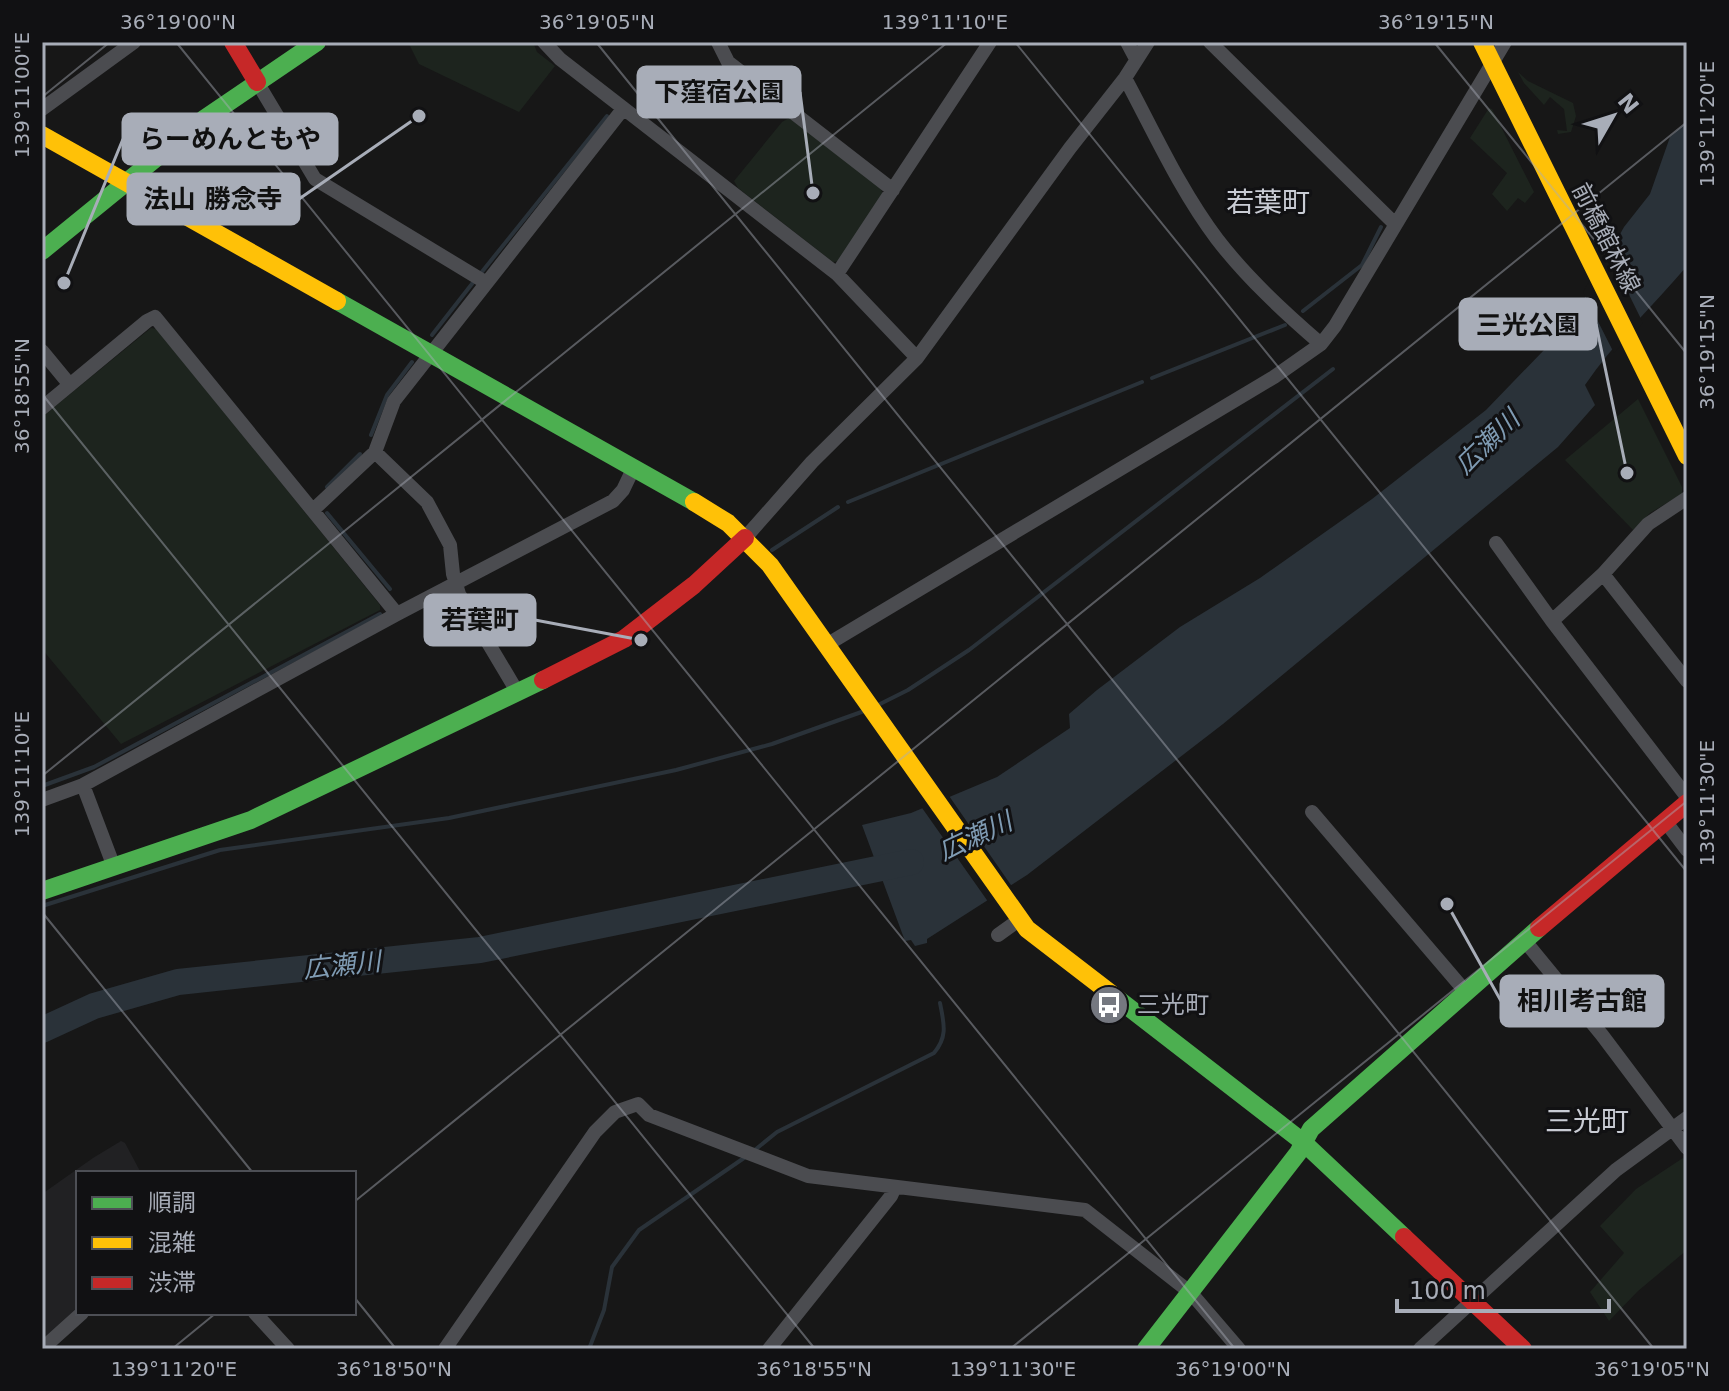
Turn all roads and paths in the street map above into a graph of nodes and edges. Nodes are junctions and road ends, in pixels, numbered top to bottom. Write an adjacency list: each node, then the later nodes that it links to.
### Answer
1 (134, 42): 16 (street)
2 (233, 42): 15 (street)
3 (317, 42): 15 (street)
4 (718, 42): 20 (street)
5 (990, 42): 20 (street)
6 (1127, 42): 12 (street)
7 (1148, 42): 12 (street)
8 (1210, 42): 21 (street)
9 (1482, 42): 13 (street, 前橋館林線)
10 (1505, 42): 13 (street)
11 (547, 43): 17 (street)
12 (1136, 59): 14 (street)
13 (1493, 64): 21 (street); 32 (street, 前橋館林線)
14 (1125, 78): 25 (street); 28 (street)
15 (257, 82): 19 (street); 24 (street)
16 (42, 109)
17 (623, 109): 23 (street); 24 (street)
18 (42, 135): 19 (street)
19 (126, 182): 22 (street); 27 (street)
20 (893, 190): 23 (street)
21 (1394, 223): 25 (street)
22 (42, 251)
23 (837, 274): 28 (street)
24 (485, 282): 27 (street)
25 (1321, 344): 42 (street)
26 (42, 351): 29 (street)
27 (431, 352): 31 (street); 33 (street)
28 (917, 358): 36 (street)
29 (70, 385): 30 (street); 35 (street)
30 (42, 408)
31 (375, 452): 35 (street); 39 (street)
32 (1687, 456)
33 (634, 467): 36 (street); 39 (street)
34 (1687, 498): 38 (street)
35 (313, 510): 40 (street)
36 (745, 538): 42 (street); 44 (street)
37 (1496, 543): 41 (street)
38 (1603, 574): 41 (street); 43 (street)
39 (456, 584): 40 (street); 44 (street)
40 (397, 614): 45 (street)
41 (1552, 621): 46 (street)
42 (828, 644): 54 (street)
43 (1687, 681)
44 (518, 693): 52 (street)
45 (83, 785): 47 (street); 52 (street)
46 (1687, 797)
47 (42, 800)
48 (1687, 803): 50 (street)
49 (1312, 812): 57 (street)
50 (1665, 821): 51 (street); 56 (street)
51 (1687, 850)
52 (114, 867): 53 (street)
53 (42, 891)
54 (1016, 916): 55 (street); 60 (street)
55 (998, 935)
56 (1524, 940): 57 (street); 59 (street)
57 (1465, 991): 60 (street)
58 (1687, 1118): 59 (street)
59 (1672, 1128): 61 (street); 64 (street)
60 (1303, 1142): 63 (street); 64 (street)
61 (1687, 1148)
62 (895, 1187): 63 (street); 67 (street); 70 (street)
63 (1191, 1293): 71 (street); 72 (street)
64 (1472, 1301): 73 (street); 74 (street)
65 (80, 1315): 68 (street)
66 (257, 1315): 69 (street)
67 (449, 1347)
68 (42, 1349)
69 (288, 1349)
70 (769, 1349)
71 (1146, 1349)
72 (1239, 1349)
73 (1420, 1349)
74 (1523, 1349)

